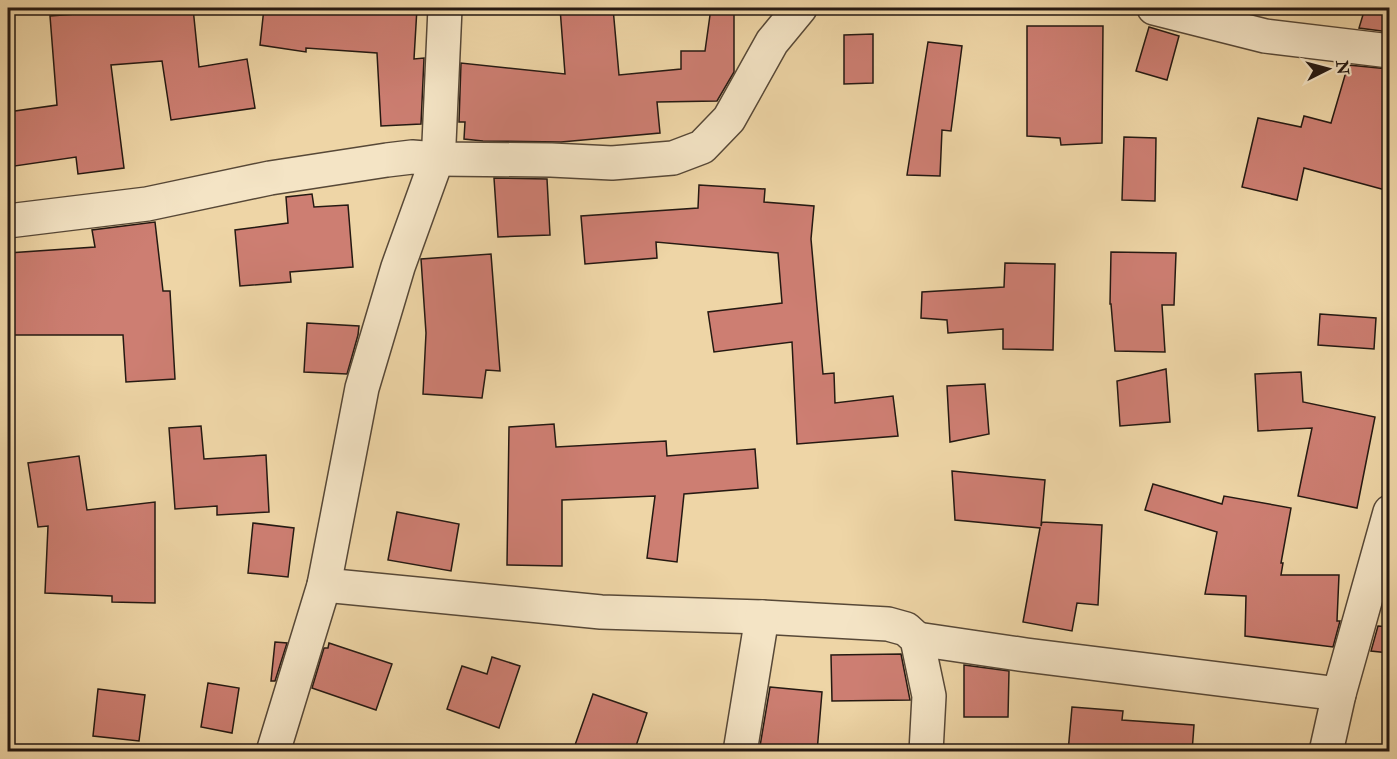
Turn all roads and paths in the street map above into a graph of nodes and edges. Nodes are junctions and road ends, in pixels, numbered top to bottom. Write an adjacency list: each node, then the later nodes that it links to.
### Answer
1 (445, 8): 5 (street)
2 (800, 8): 5 (street)
3 (1154, 8): 4 (street)
4 (1389, 51)
5 (437, 159): 6 (street); 8 (street)
6 (8, 221)
7 (1389, 512): 11 (street)
8 (324, 585): 9 (street); 12 (street)
9 (762, 617): 10 (street); 13 (street)
10 (917, 639): 11 (street); 14 (street)
11 (1339, 694): 15 (street)
12 (273, 752)
13 (740, 752)
14 (926, 752)
15 (1326, 752)

